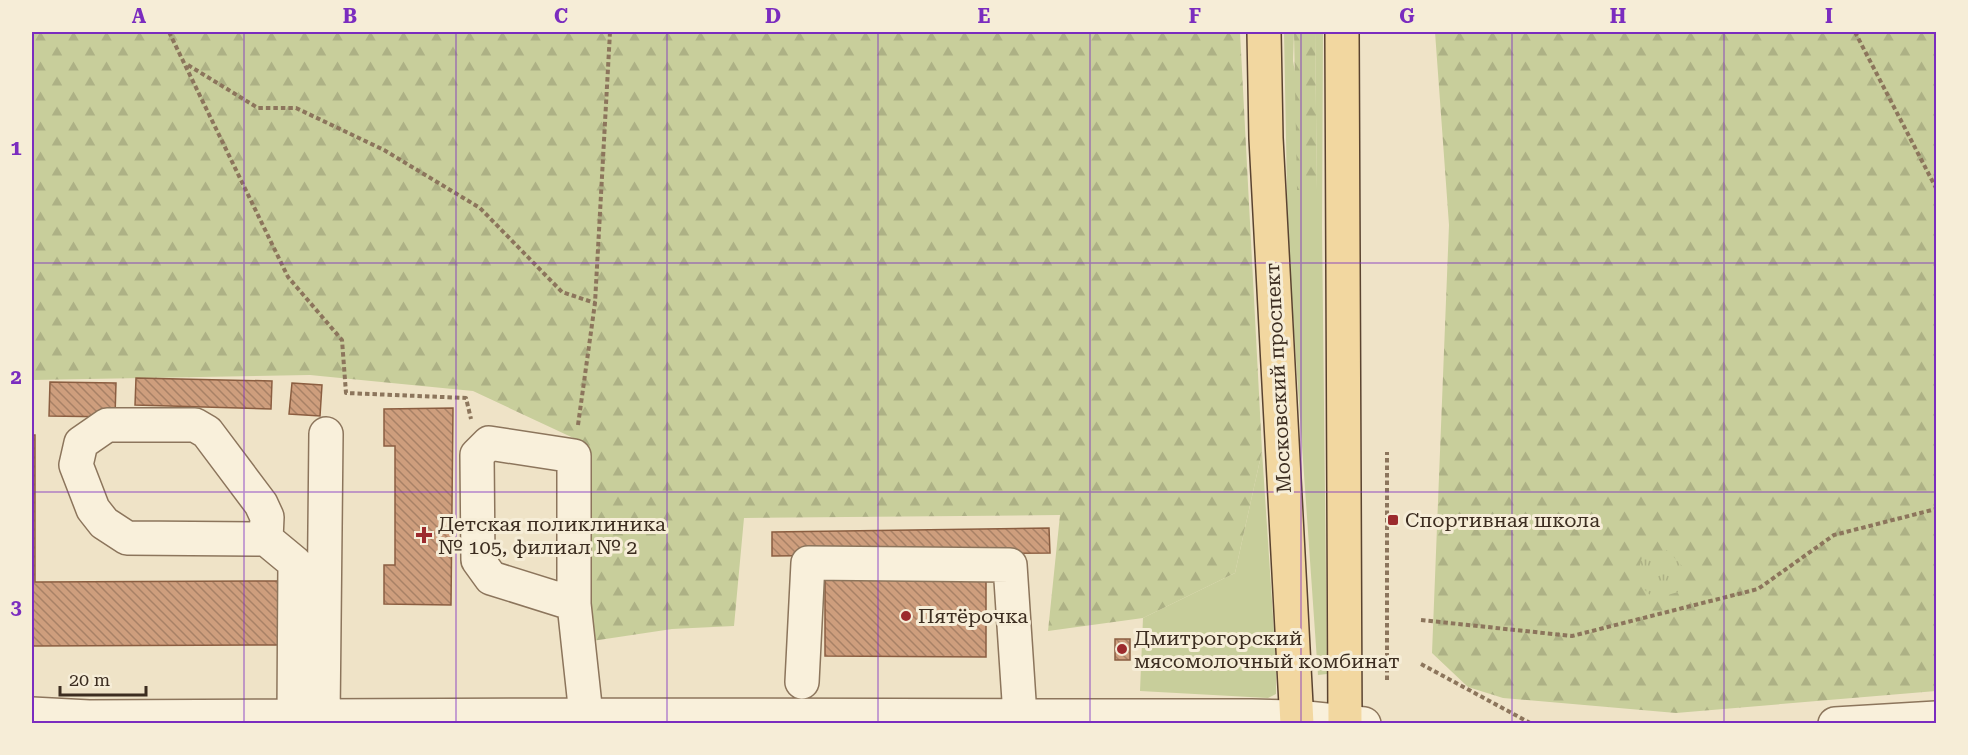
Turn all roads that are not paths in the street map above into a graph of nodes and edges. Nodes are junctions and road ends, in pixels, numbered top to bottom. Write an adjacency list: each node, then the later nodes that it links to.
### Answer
1 (1264, 32): 13 (main road, Московский проспект)
2 (1342, 32): 14 (main road)
3 (326, 434): 10 (lane)
4 (266, 539): 4 (lane); 10 (lane)
5 (574, 604): 5 (lane); 8 (lane)
6 (802, 682): 9 (lane)
7 (32, 714): 12 (lane)
8 (586, 715): 9 (lane); 10 (lane)
9 (1020, 716): 13 (lane)
10 (309, 717): 12 (lane)
11 (1936, 718): 15 (lane)
12 (89, 720)
13 (1297, 720): 14 (lane)
14 (1352, 723)
15 (1835, 723)

